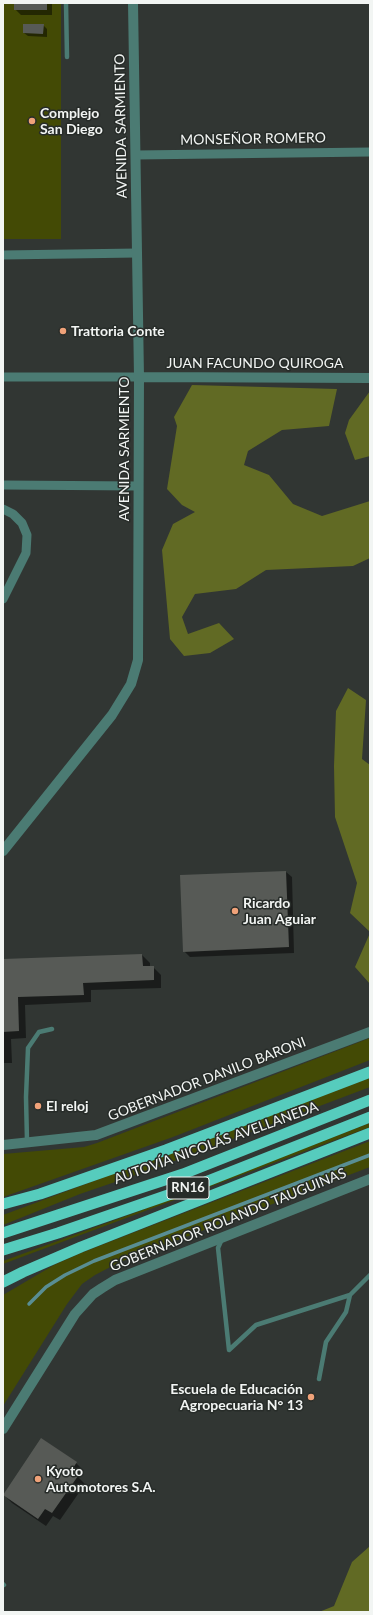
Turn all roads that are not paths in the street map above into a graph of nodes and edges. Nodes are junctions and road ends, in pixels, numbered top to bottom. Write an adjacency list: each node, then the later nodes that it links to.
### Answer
1 (66, 3): 3 (lane)
2 (133, 3): 5 (street, AVENIDA SARMIENTO)
3 (67, 57)
4 (370, 152): 5 (street, MONSEÑOR ROMERO)
5 (136, 155): 6 (street, AVENIDA SARMIENTO)
6 (137, 254): 7 (street); 9 (street, AVENIDA SARMIENTO)
7 (3, 255)
8 (3, 377): 9 (street)
9 (139, 377): 10 (street, JUAN FACUNDO QUIROGA); 12 (street, AVENIDA SARMIENTO)
10 (370, 378)
11 (3, 485): 12 (street)
12 (138, 486): 15 (street, AVENIDA SARMIENTO)
13 (3, 509): 14 (street)
14 (3, 598)
15 (3, 851)
16 (52, 1029): 22 (lane)
17 (370, 1032): 22 (street, GOBERNADOR DANILO BARONI)
18 (370, 1072): 25 (highway)
19 (370, 1100): 26 (highway, AUTOVÍA NICOLÁS AVELLANEDA / RN16)
20 (370, 1117): 28 (highway, RN16)
21 (370, 1133): 30 (highway)
22 (27, 1141): 23 (street, GOBERNADOR DANILO BARONI)
23 (3, 1145)
24 (370, 1179): 27 (street, GOBERNADOR ROLANDO TAUGUINAS)
25 (3, 1204)
26 (3, 1233)
27 (223, 1236): 31 (lane); 33 (street, GOBERNADOR ROLANDO TAUGUINAS)
28 (3, 1250)
29 (370, 1274): 31 (lane)
30 (3, 1282)
31 (350, 1295): 32 (lane)
32 (319, 1379)
33 (3, 1429)

